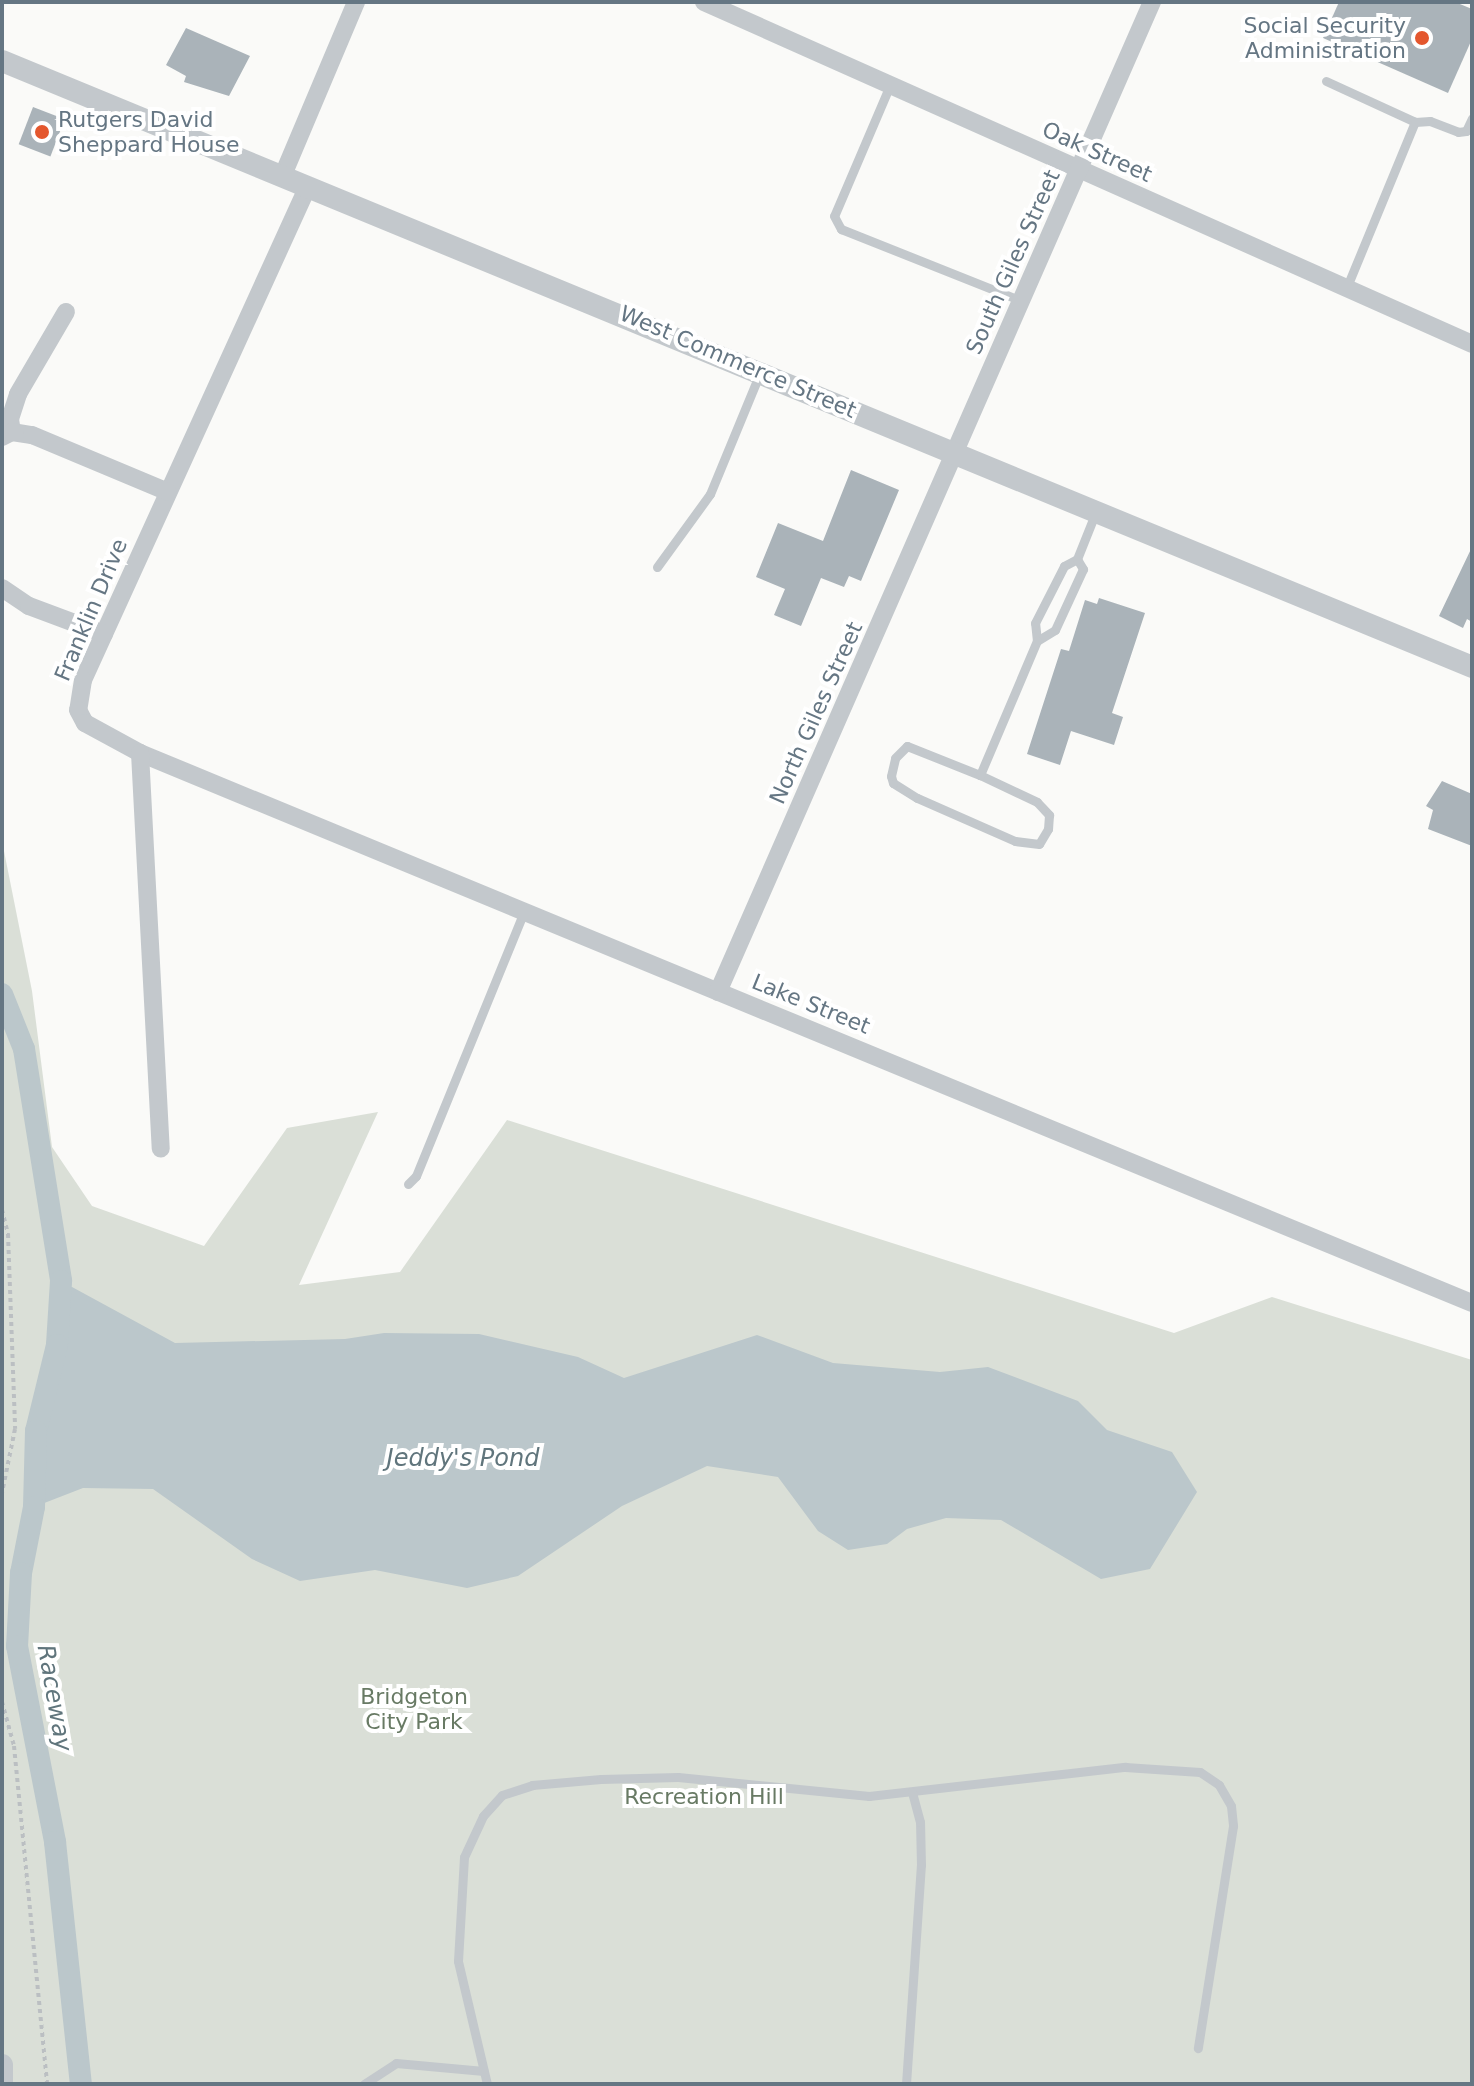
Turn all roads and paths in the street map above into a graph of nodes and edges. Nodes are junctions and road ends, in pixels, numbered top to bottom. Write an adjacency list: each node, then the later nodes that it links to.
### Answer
1 (356, 2): 10 (street)
2 (1152, 2): 9 (street, South Giles Street)
3 (709, 3): 6 (street, Oak Street)
4 (2, 61): 10 (street, West Commerce Street)
5 (1326, 81): 8 (lane)
6 (890, 85): 9 (street, Oak Street); 13 (lane)
7 (1472, 118): 8 (lane)
8 (1415, 122): 12 (lane)
9 (1079, 170): 12 (street, Oak Street); 13 (street, South Giles Street)
10 (283, 175): 11 (street, West Commerce Street)
11 (308, 186): 16 (street, West Commerce Street); 19 (street, Franklin Drive)
12 (1346, 289): 15 (street, Oak Street)
13 (1022, 301): 18 (street, South Giles Street)
14 (66, 312): 17 (street)
15 (1472, 344)
16 (761, 372): 18 (street, West Commerce Street); 22 (lane)
17 (7, 435): 19 (street)
18 (956, 453): 20 (street, West Commerce Street); 32 (street, North Giles Street)
19 (168, 492): 26 (street, Franklin Drive)
20 (1096, 511): 21 (lane); 28 (street, West Commerce Street)
21 (1077, 559): 23 (lane); 25 (lane)
22 (657, 567)
23 (1054, 587): 25 (lane); 27 (lane)
24 (2, 588): 26 (street)
25 (1071, 595): 27 (lane)
26 (104, 634): 29 (street, Franklin Drive)
27 (1037, 641): 30 (lane)
28 (1472, 667)
29 (140, 753): 31 (street, Lake Street); 33 (street)
30 (980, 775): 30 (lane)
31 (524, 911): 32 (street, Lake Street); 34 (lane)
32 (718, 992): 36 (street, Lake Street)
33 (161, 1148)
34 (408, 1184)
35 (2, 1210): 37 (path)
36 (1467, 1302)
37 (2, 1493)
38 (2, 1702): 44 (path)
39 (912, 1792): 40 (lane); 42 (lane); 47 (lane)
40 (1198, 2048)
41 (2, 2065): 43 (street)
42 (484, 2071): 45 (lane); 46 (lane)
43 (2, 2084)
44 (47, 2084)
45 (364, 2084)
46 (487, 2084)
47 (906, 2084)

